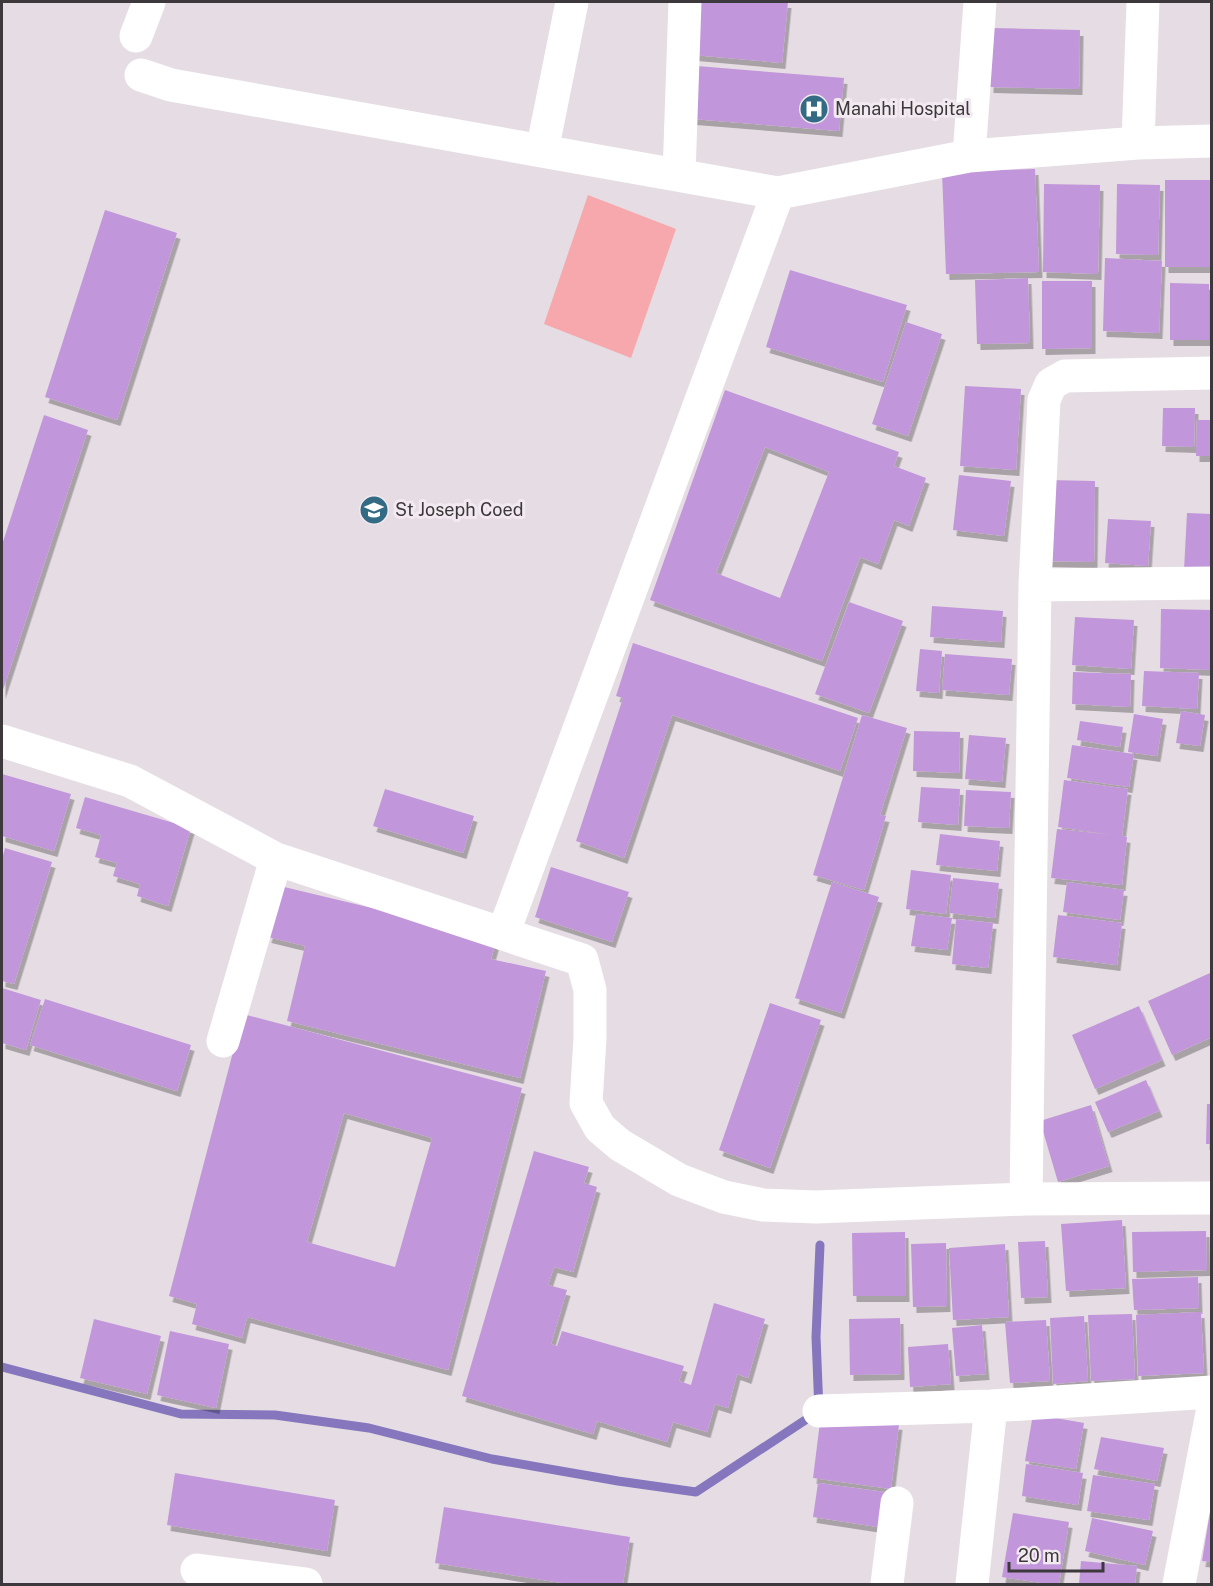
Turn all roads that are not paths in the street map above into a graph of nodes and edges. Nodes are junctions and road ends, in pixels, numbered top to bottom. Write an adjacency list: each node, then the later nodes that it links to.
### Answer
1 (149, 2): 6 (street)
2 (572, 2): 10 (street)
3 (685, 2): 12 (street)
4 (980, 2): 11 (street)
5 (1143, 2): 9 (street)
6 (136, 36)
7 (141, 75): 10 (street)
8 (1212, 141): 9 (street)
9 (1138, 143): 11 (street)
10 (542, 151): 12 (street)
11 (969, 156): 13 (street)
12 (679, 175): 13 (street)
13 (778, 193): 19 (street)
14 (1212, 373): 16 (street)
15 (1212, 583): 16 (street)
16 (1035, 585): 22 (street)
17 (2, 741): 18 (street)
18 (276, 859): 19 (street); 20 (street)
19 (503, 934): 22 (street)
20 (224, 1041)
21 (1212, 1198): 22 (street)
22 (1026, 1199)
23 (1212, 1392): 24 (street)
24 (991, 1406): 25 (street); 31 (street)
25 (819, 1411)
26 (1212, 1413): 32 (street)
27 (897, 1503): 30 (street)
28 (197, 1570): 29 (street)
29 (306, 1584)
30 (887, 1584)
31 (972, 1584)
32 (1179, 1584)

